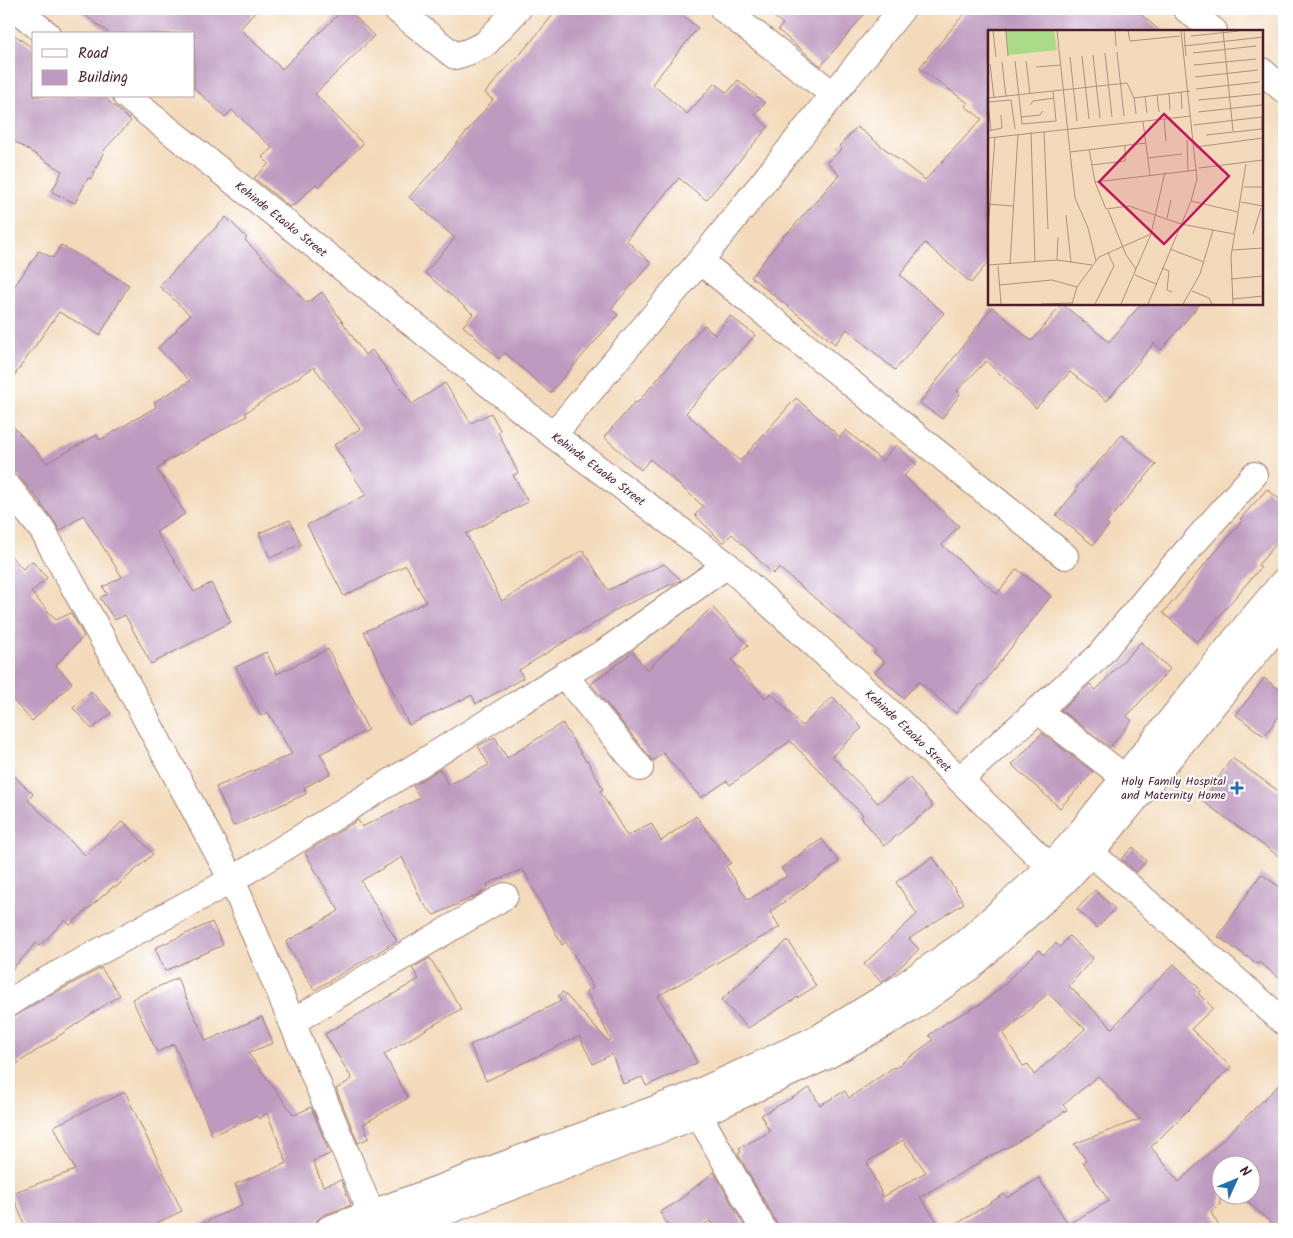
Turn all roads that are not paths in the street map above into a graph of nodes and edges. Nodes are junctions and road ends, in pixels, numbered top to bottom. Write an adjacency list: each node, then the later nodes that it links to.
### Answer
1 (16, 9): 8 (street)
2 (396, 9): 3 (street)
3 (518, 9)
4 (723, 9): 11 (street)
5 (902, 9): 11 (street)
6 (1186, 9): 7 (street)
7 (1213, 30)
8 (45, 32)
9 (1263, 72): 10 (street)
10 (1284, 90)
11 (833, 94): 13 (street)
12 (129, 98): 14 (street, Kehinde Etaoko Street)
13 (700, 261): 14 (street); 17 (street)
14 (553, 435): 18 (street, Kehinde Etaoko Street)
15 (1254, 475): 23 (street)
16 (9, 488): 29 (street)
17 (1065, 556)
18 (727, 565): 22 (street); 25 (street, Kehinde Etaoko Street)
19 (1284, 580): 21 (street)
20 (1279, 636): 21 (street)
21 (1228, 668): 26 (street)
22 (564, 675): 24 (street); 29 (street)
23 (1038, 710): 25 (street); 26 (street)
24 (640, 768)
25 (960, 780): 28 (street, Kehinde Etaoko Street)
26 (1133, 784): 27 (street); 28 (street)
27 (1091, 853): 33 (street); 34 (street)
28 (1050, 867): 34 (street)
29 (232, 880): 31 (street); 32 (street)
30 (505, 896): 32 (street)
31 (9, 1003)
32 (292, 1022): 35 (street)
33 (1284, 1022)
34 (693, 1106): 35 (street); 37 (street); 38 (street)
35 (377, 1221): 36 (street)
36 (329, 1229)
37 (401, 1229)
38 (763, 1229)

